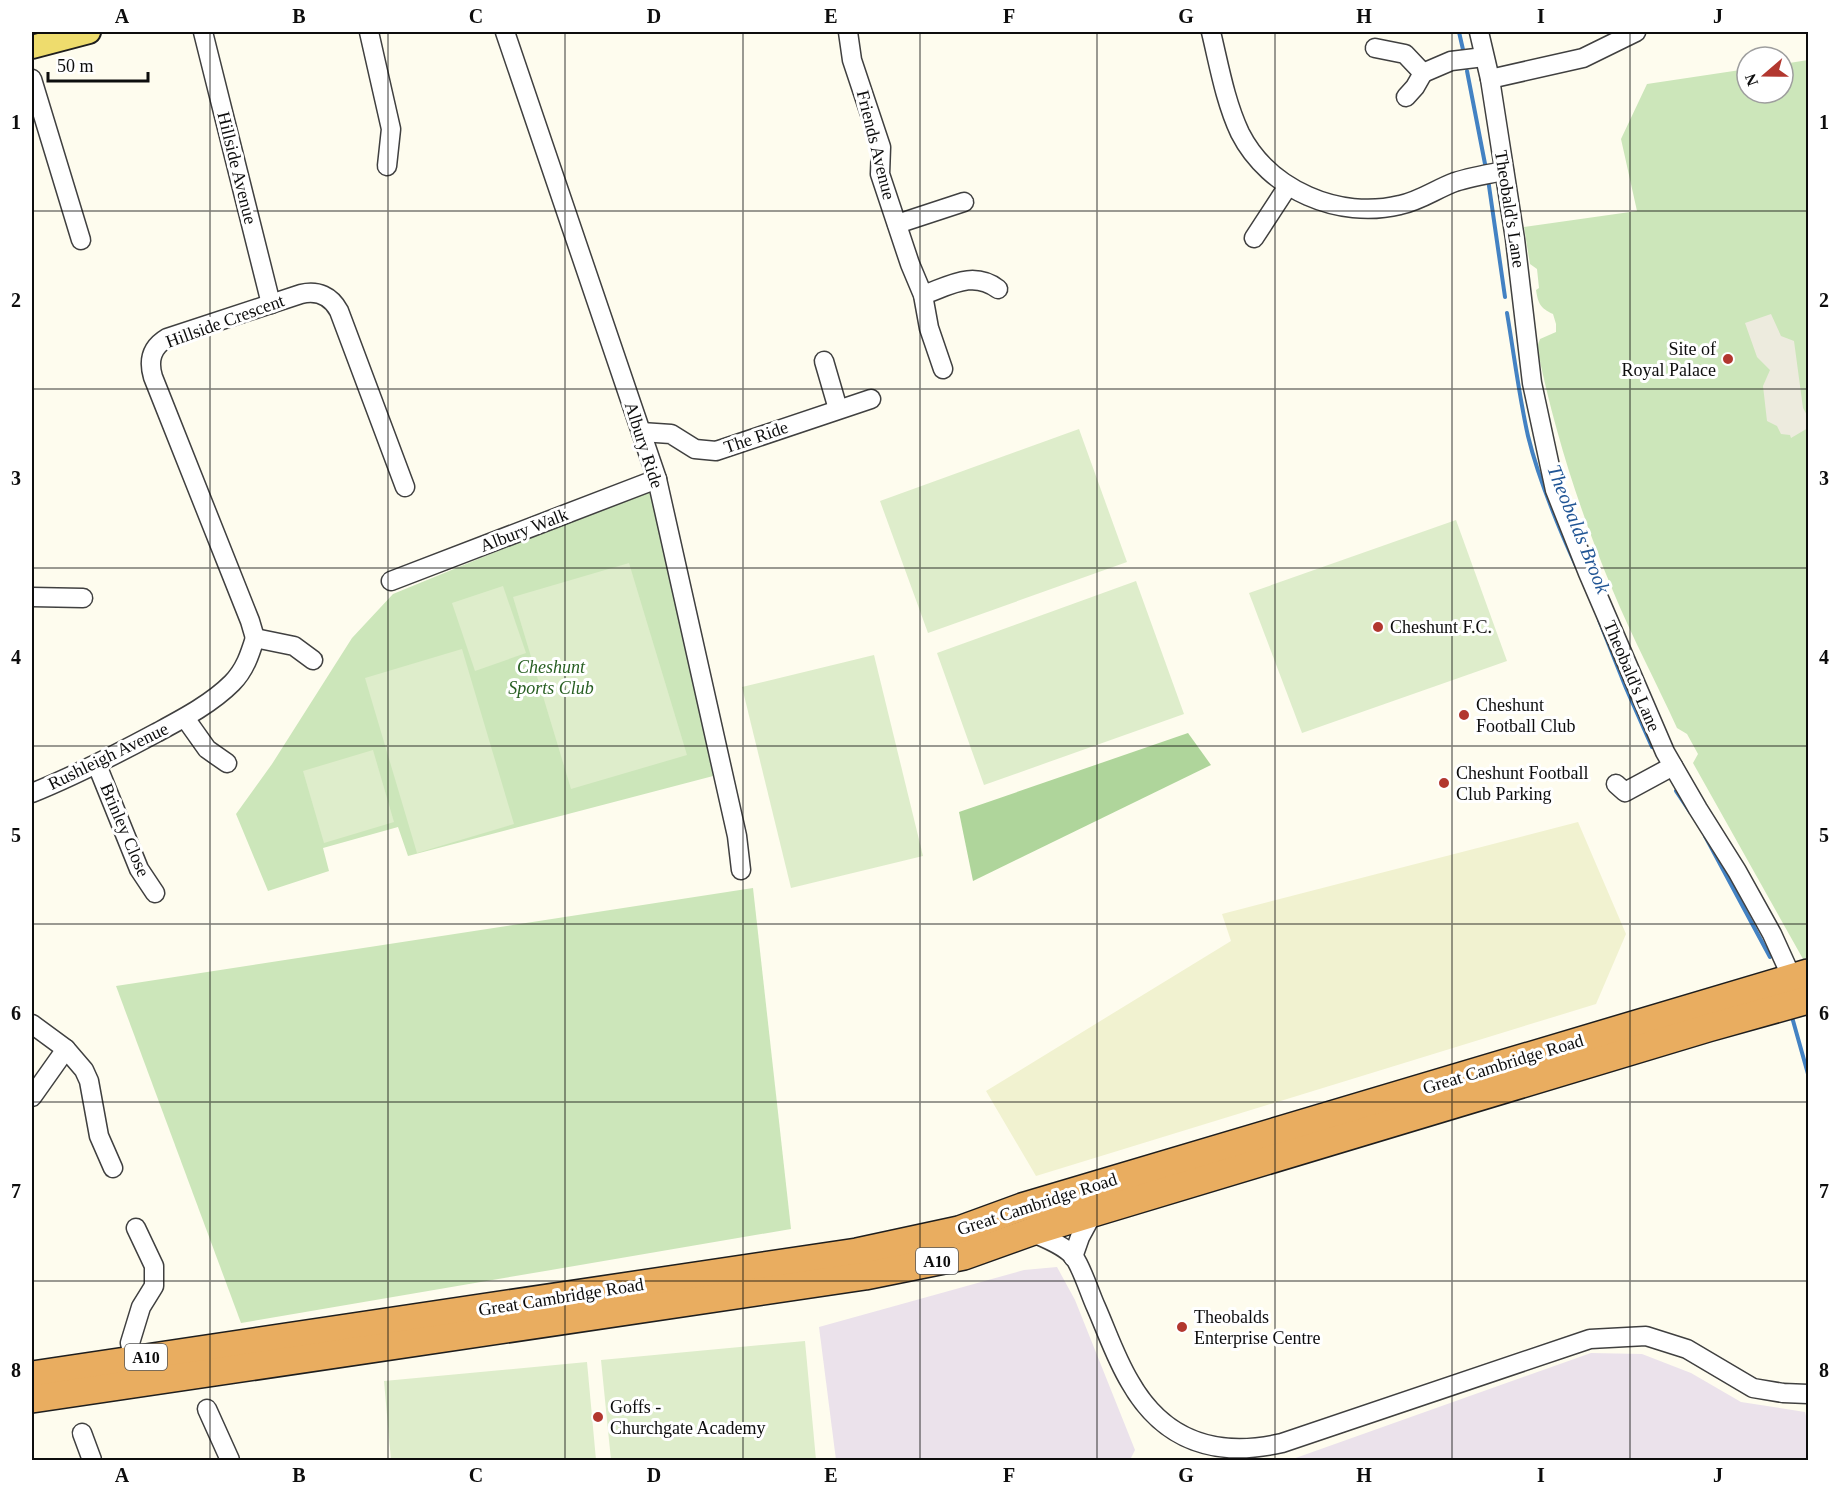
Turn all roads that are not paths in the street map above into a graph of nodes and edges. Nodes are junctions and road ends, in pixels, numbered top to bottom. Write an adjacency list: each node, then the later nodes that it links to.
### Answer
1 (89, 32): 9 (main road)
2 (203, 32): 25 (street, Hillside Avenue)
3 (369, 32): 16 (street)
4 (505, 32): 30 (street, Albury Ride)
5 (848, 32): 20 (street, Friends Avenue)
6 (1211, 32): 18 (street)
7 (1479, 32): 11 (street, Theobald's Lane)
8 (1631, 33): 14 (street)
9 (32, 47)
10 (1376, 48): 12 (street)
11 (1471, 60): 12 (street); 14 (street, Theobald's Lane)
12 (1423, 73): 15 (street)
13 (32, 79): 22 (street)
14 (1490, 80): 17 (street, Theobald's Lane)
15 (1406, 97)
16 (387, 166)
17 (1491, 173): 18 (street); 41 (street, Theobald's Lane)
18 (1288, 186): 21 (street)
19 (964, 202): 20 (street, Friends Avenue)
20 (897, 224): 24 (street, Friends Avenue)
21 (1254, 238)
22 (81, 240)
23 (998, 289): 24 (street)
24 (923, 295): 27 (street, Friends Avenue)
25 (271, 304): 32 (street, Hillside Crescent); 36 (street, Hillside Crescent)
26 (824, 361): 29 (street)
27 (943, 369)
28 (872, 399): 29 (street, The Ride)
29 (838, 409): 30 (street, The Ride)
30 (641, 432): 31 (street, Albury Ride)
31 (657, 479): 33 (street, Albury Walk); 44 (street, Albury Ride)
32 (405, 487)
33 (391, 581)
34 (32, 597): 35 (street)
35 (83, 598)
36 (255, 638): 37 (street); 38 (street, Rushleigh Avenue)
37 (313, 660)
38 (185, 717): 39 (street, Rushleigh Avenue); 40 (street, Rushleigh Avenue)
39 (227, 763)
40 (98, 765): 43 (street, Rushleigh Avenue); 45 (street, Brinley Close)
41 (1666, 769): 42 (street); 46 (street, Theobald's Lane)
42 (1616, 784)
43 (32, 793)
44 (741, 870)
45 (154, 893)
46 (1800, 975): 56 (highway, Great Cambridge Road / A10)
47 (1809, 1000): 52 (highway, Great Cambridge Road / A10)
48 (32, 1024): 49 (street)
49 (66, 1048): 50 (street); 51 (street)
50 (32, 1097)
51 (113, 1168)
52 (1093, 1212): 54 (highway, Great Cambridge Road / A10); 55 (street)
53 (136, 1228): 56 (street)
54 (1031, 1232): 55 (street); 59 (highway, Great Cambridge Road / A10)
55 (1074, 1257): 58 (street)
56 (134, 1359): 57 (highway, Great Cambridge Road / A10)
57 (32, 1375)
58 (1809, 1394)
59 (32, 1399)
60 (207, 1409): 63 (street)
61 (82, 1432): 62 (street)
62 (92, 1461)
63 (230, 1461)

